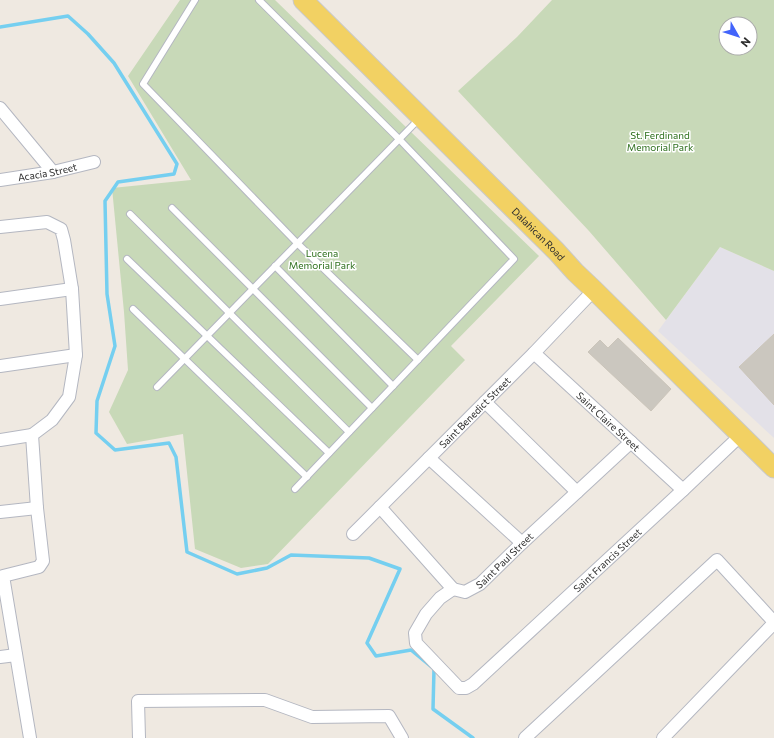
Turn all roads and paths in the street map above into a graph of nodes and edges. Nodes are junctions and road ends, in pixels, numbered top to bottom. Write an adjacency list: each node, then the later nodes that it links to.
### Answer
1 (195, 0): 13 (lane)
2 (259, 0): 6 (lane)
3 (303, 0): 5 (main road, Dalahican Road)
4 (0, 108): 8 (street)
5 (420, 117): 6 (lane); 18 (main road, Dalahican Road)
6 (399, 139): 13 (lane); 26 (lane)
7 (94, 162): 8 (street, Acacia Street)
8 (53, 172): 9 (street, Acacia Street)
9 (0, 180)
10 (172, 208): 17 (lane)
11 (130, 214): 21 (lane)
12 (0, 228): 16 (street)
13 (297, 243): 15 (lane); 26 (lane)
14 (128, 259): 22 (lane)
15 (275, 266): 17 (lane); 28 (lane)
16 (72, 289): 19 (street); 24 (street)
17 (253, 289): 21 (lane); 31 (lane)
18 (594, 290): 23 (street, Saint Benedict Street); 34 (main road, Dalahican Road)
19 (0, 299)
20 (133, 309): 25 (lane)
21 (229, 313): 22 (lane); 32 (lane)
22 (207, 336): 25 (lane); 37 (lane)
23 (534, 353): 30 (street, Saint Benedict Street); 36 (street, Saint Claire Street)
24 (76, 355): 27 (street); 33 (street)
25 (184, 359): 29 (lane); 40 (lane)
26 (418, 360): 28 (lane)
27 (0, 366)
28 (393, 386): 31 (lane)
29 (157, 387)
30 (485, 402): 38 (street, Saint Benedict Street); 43 (street)
31 (372, 408): 32 (lane)
32 (349, 432): 37 (lane)
33 (32, 435): 35 (street); 45 (street)
34 (741, 436): 39 (main road, Dalahican Road); 42 (street, Saint Francis Street)
35 (0, 440)
36 (631, 442): 42 (street, Saint Claire Street); 43 (street, Saint Paul Street)
37 (329, 453): 40 (lane)
38 (429, 458): 44 (street, Saint Benedict Street); 48 (street)
39 (774, 468)
40 (307, 477): 41 (lane)
41 (295, 489)
42 (683, 490): 50 (street, Saint Francis Street)
43 (577, 492): 48 (street, Saint Paul Street)
44 (380, 507): 47 (street, Saint Benedict Street); 50 (street)
45 (37, 508): 46 (street); 49 (street)
46 (0, 512)
47 (353, 534)
48 (522, 543): 50 (street, Saint Paul Street)
49 (2, 576): 52 (street)
50 (453, 589)
51 (774, 622): 57 (street); 58 (street)
52 (16, 655): 53 (street); 54 (street)
53 (0, 658)
54 (30, 738)
55 (140, 738): 56 (street)
56 (402, 738)
57 (525, 738)
58 (663, 738)

